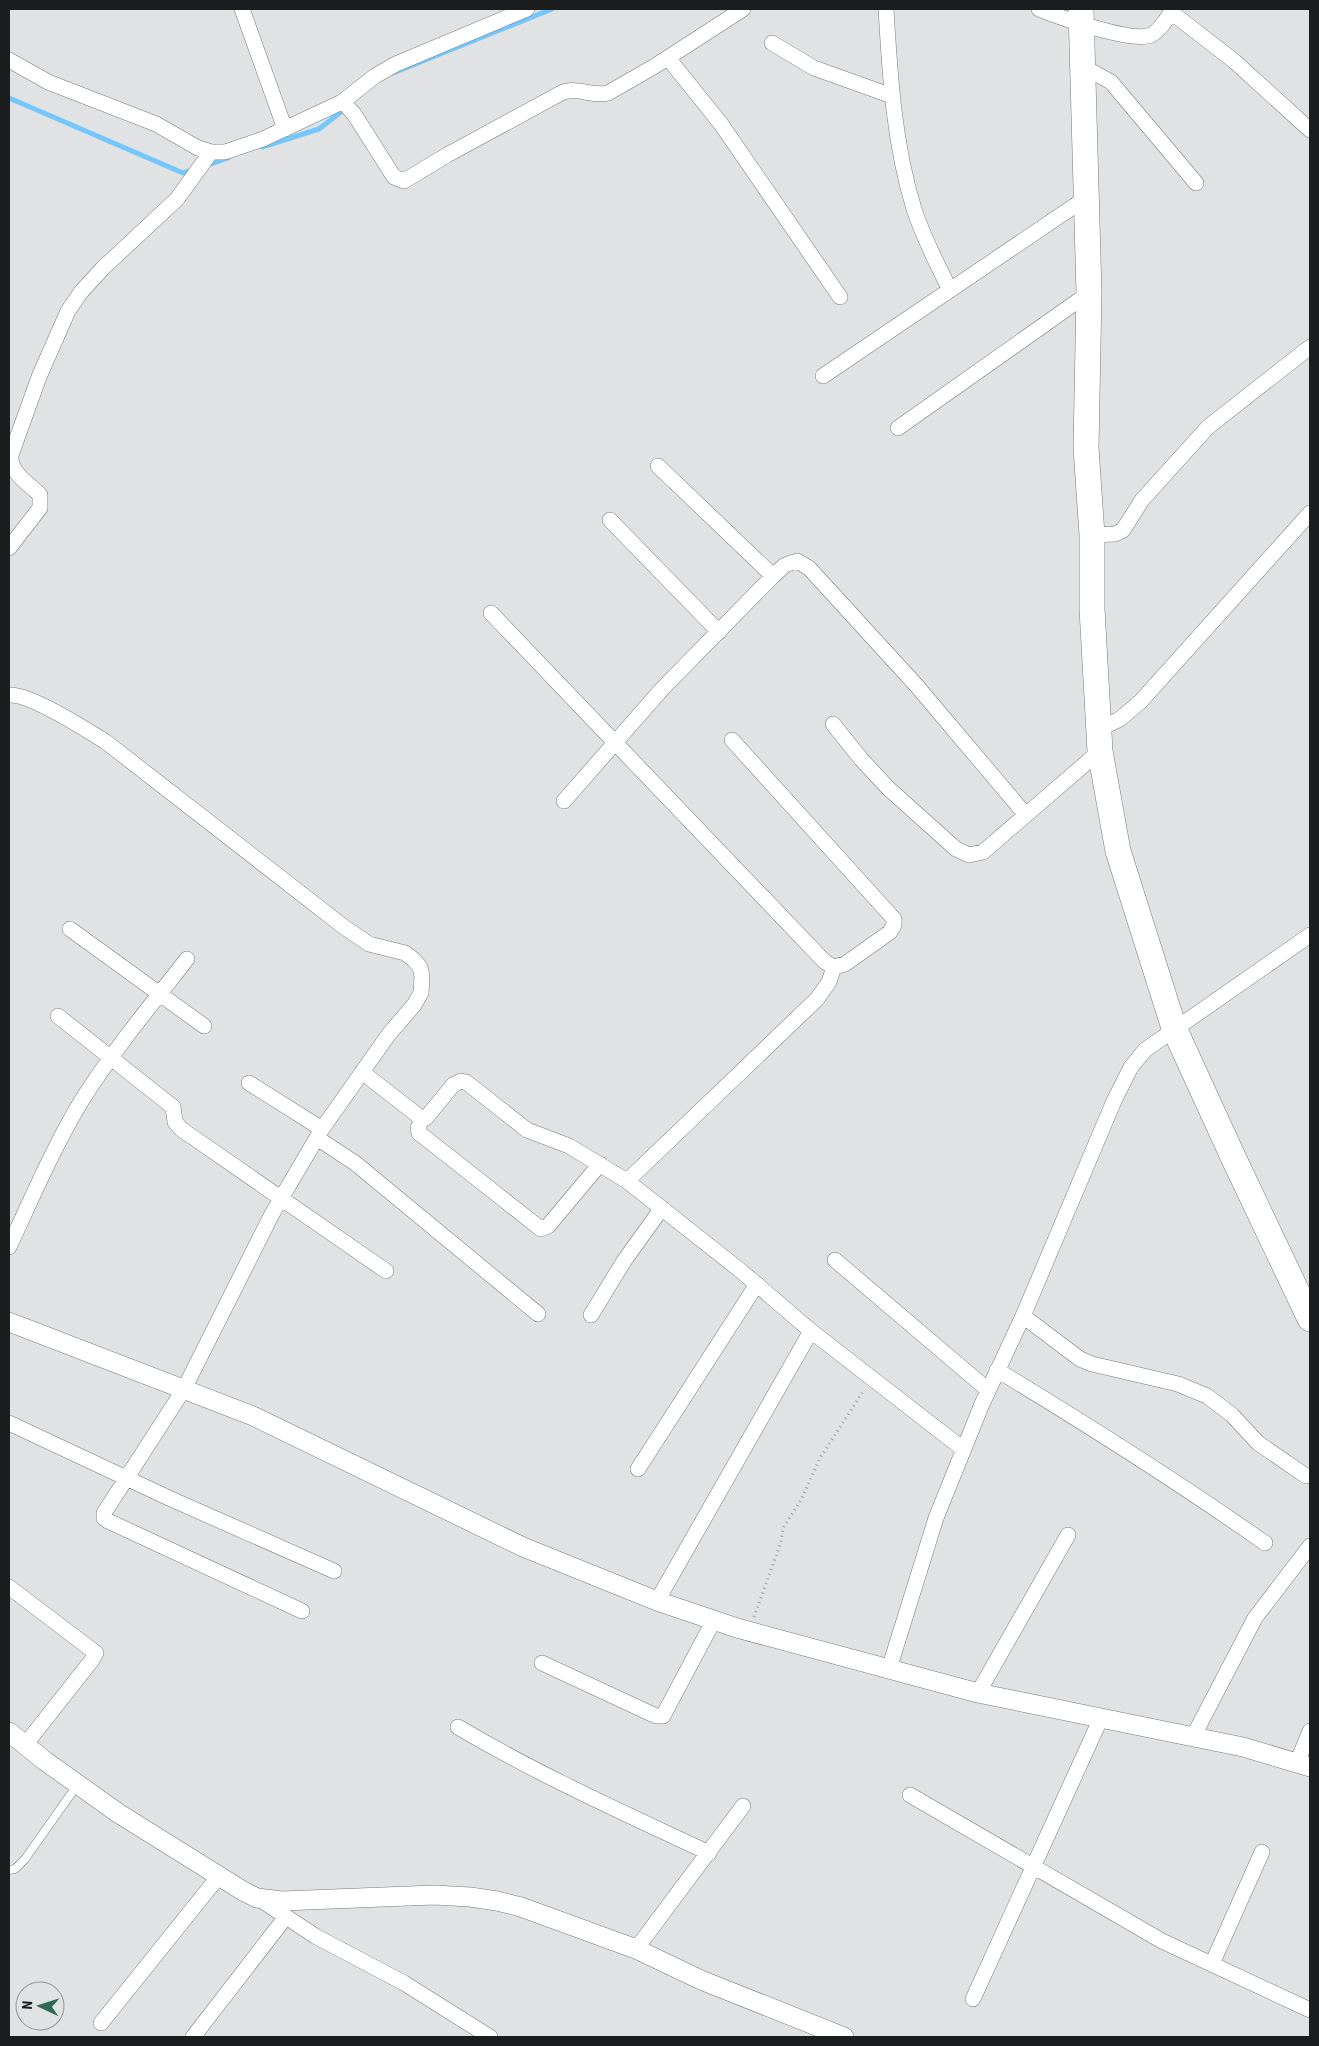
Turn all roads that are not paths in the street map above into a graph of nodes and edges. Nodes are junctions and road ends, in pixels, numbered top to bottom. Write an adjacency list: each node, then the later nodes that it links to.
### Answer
1 (242, 9): 14 (street)
2 (527, 9): 13 (street)
3 (743, 9): 9 (street)
4 (886, 9): 12 (street)
5 (1039, 9): 7 (street)
6 (1172, 10): 7 (street); 15 (street)
7 (1081, 17): 11 (main road)
8 (772, 43): 12 (street)
9 (668, 58): 13 (street); 21 (street)
10 (9, 60): 16 (street)
11 (1082, 66): 17 (street); 18 (main road)
12 (892, 96): 19 (street)
13 (348, 107): 14 (street)
14 (285, 129): 16 (street)
15 (1310, 130)
16 (205, 161): 29 (street)
17 (1196, 183)
18 (1086, 198): 19 (street); 20 (main road)
19 (950, 290): 23 (street)
20 (1089, 293): 24 (street); 28 (main road)
21 (840, 297)
22 (1310, 347): 28 (street)
23 (823, 376)
24 (898, 428)
25 (658, 466): 30 (street)
26 (1310, 512): 36 (street)
27 (610, 520): 32 (street)
28 (1092, 535): 36 (main road)
29 (9, 548)
30 (773, 576): 32 (street); 39 (street)
31 (491, 612): 37 (street)
32 (719, 632): 37 (street)
33 (9, 694): 49 (street)
34 (833, 724): 39 (street)
35 (732, 740): 43 (street)
36 (1098, 741): 39 (street); 47 (main road)
37 (616, 742): 38 (street); 43 (street)
38 (564, 801)
39 (1025, 814)
40 (70, 929): 44 (street)
41 (1310, 935): 47 (street)
42 (187, 959): 44 (street)
43 (834, 967): 54 (street)
44 (159, 994): 46 (street); 48 (street)
45 (58, 1016): 48 (street)
46 (204, 1026)
47 (1174, 1028): 61 (main road); 64 (street)
48 (111, 1059): 55 (street); 57 (street)
49 (362, 1072): 51 (street); 52 (street)
50 (249, 1082): 52 (street)
51 (422, 1118): 53 (street); 53 (street)
52 (320, 1134): 55 (street); 62 (street)
53 (600, 1164): 54 (street)
54 (627, 1181): 56 (street)
55 (282, 1197): 59 (street); 68 (street)
56 (662, 1208): 60 (street); 63 (street)
57 (9, 1247)
58 (835, 1260): 69 (street)
59 (386, 1271)
60 (757, 1284): 66 (street); 72 (street)
61 (1308, 1309)
62 (538, 1314)
63 (591, 1315)
64 (1023, 1316): 67 (street); 73 (street)
65 (9, 1322): 68 (street)
66 (811, 1331): 71 (street); 80 (street)
67 (997, 1370): 69 (street); 76 (street)
68 (184, 1389): 74 (street); 80 (street)
69 (988, 1390): 71 (street)
70 (9, 1423): 74 (street)
71 (963, 1449): 84 (street)
72 (638, 1468)
73 (1306, 1476)
74 (126, 1478): 78 (street); 81 (street)
75 (1068, 1535): 85 (street)
76 (1265, 1543)
77 (1309, 1552): 90 (street)
78 (334, 1571)
79 (9, 1587): 91 (street)
80 (657, 1601): 82 (street)
81 (302, 1611)
82 (714, 1620): 83 (street); 84 (street)
83 (542, 1663)
84 (889, 1669): 85 (street)
85 (978, 1693): 86 (street)
86 (1101, 1718): 90 (street); 98 (street)
87 (458, 1726): 97 (street)
88 (1310, 1731): 92 (street)
89 (9, 1732): 91 (street)
90 (1193, 1737): 92 (street)
91 (25, 1745): 93 (street)
92 (1303, 1765)
93 (78, 1784): 99 (lane); 100 (street)
94 (910, 1795): 98 (street)
95 (743, 1806): 97 (street)
96 (1262, 1852): 104 (street)
97 (709, 1853): 103 (street)
98 (1033, 1868): 104 (street); 105 (street)
99 (9, 1870)
100 (219, 1876): 101 (street); 107 (street)
101 (257, 1898): 102 (street); 103 (street)
102 (285, 1918): 108 (street); 109 (street)
103 (636, 1949): 110 (street)
104 (1212, 1964): 106 (street)
105 (973, 1999)
106 (1310, 2010)
107 (102, 2022)
108 (193, 2037)
109 (490, 2037)
110 (844, 2037)

